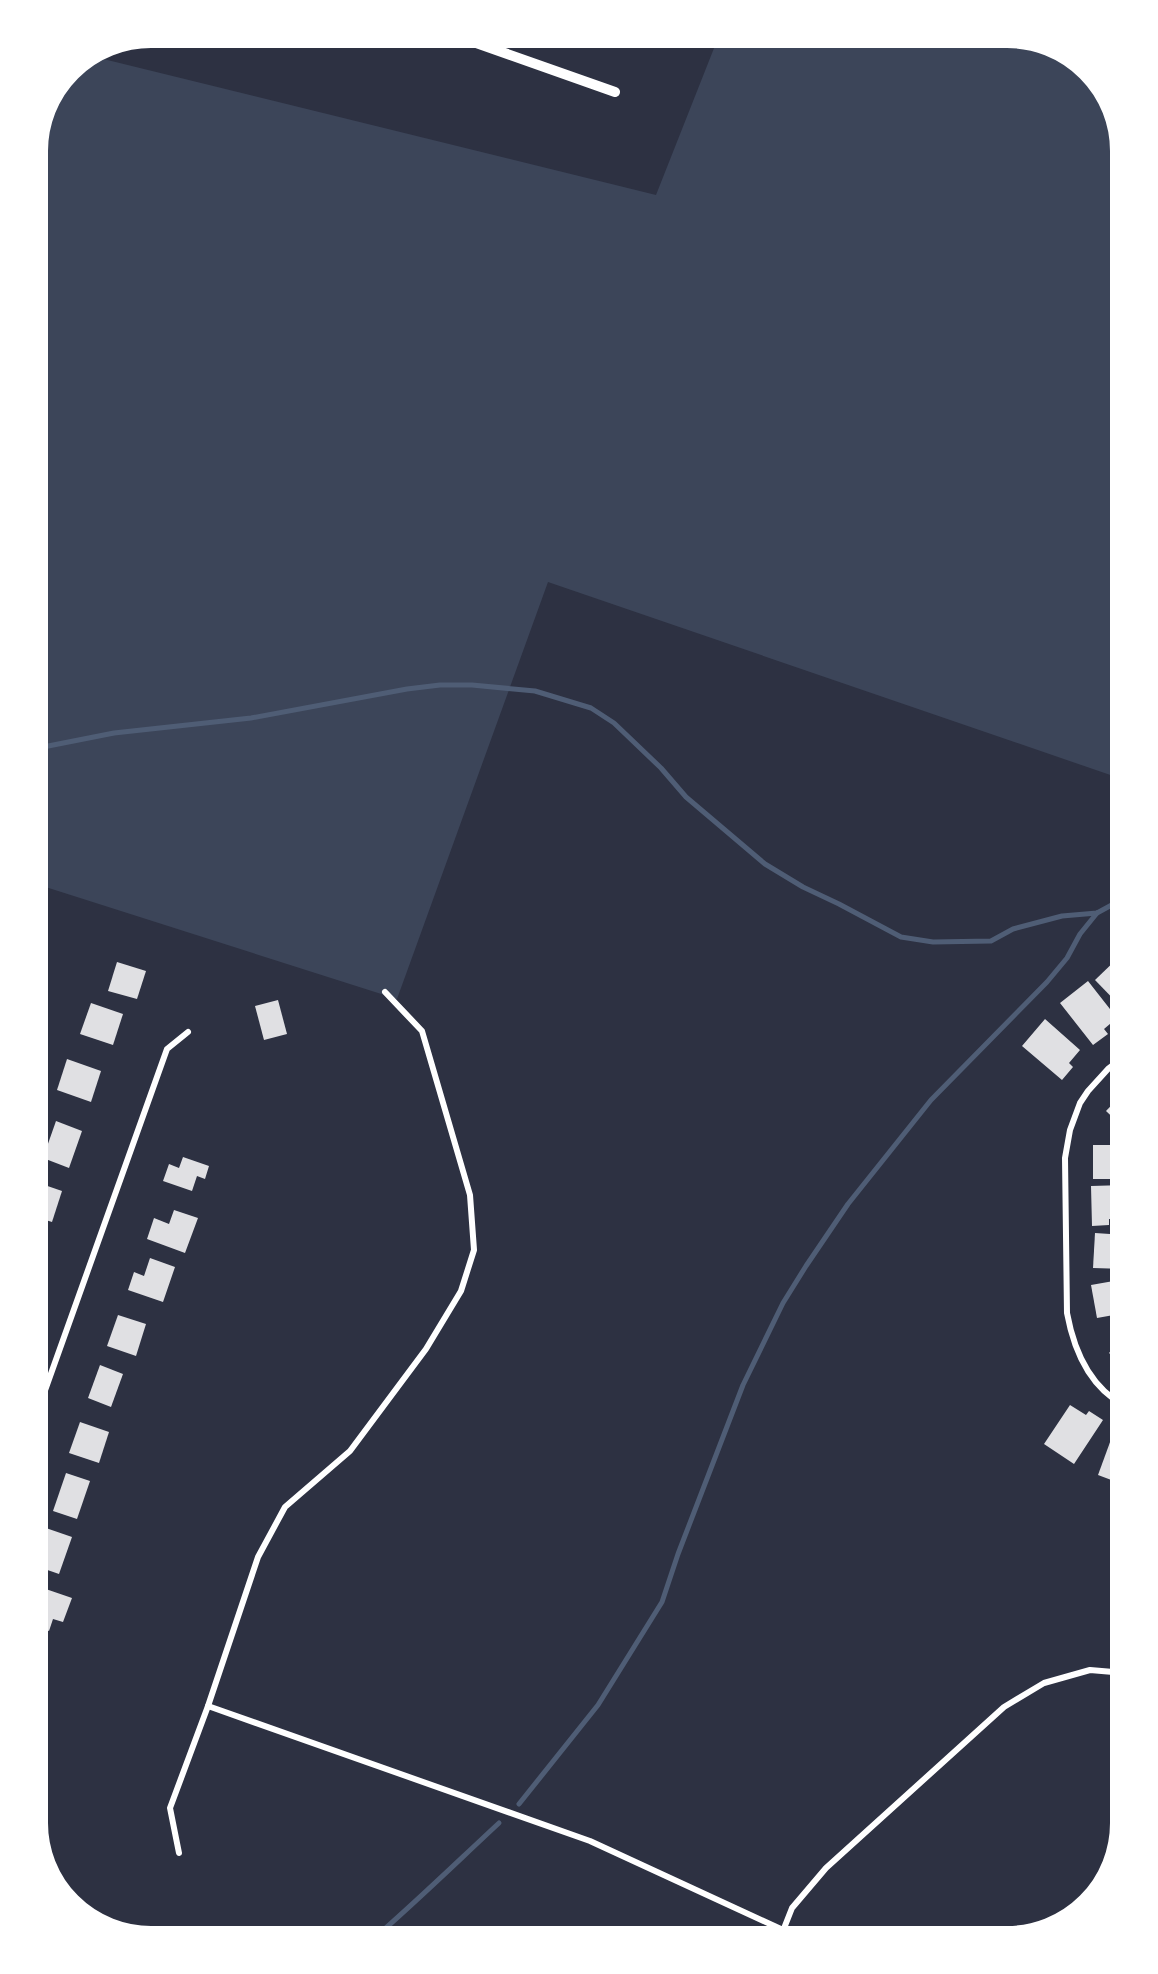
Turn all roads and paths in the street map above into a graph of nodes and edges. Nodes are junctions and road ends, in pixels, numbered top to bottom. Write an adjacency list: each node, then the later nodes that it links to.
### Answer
1 (479, 44): 2 (street)
2 (615, 92)
3 (385, 992): 11 (street)
4 (188, 1032): 7 (street)
5 (1114, 1065): 9 (street)
6 (44, 1383): 7 (street)
7 (47, 1384): 8 (street)
8 (44, 1393)
9 (1114, 1399)
10 (1114, 1671): 13 (street)
11 (208, 1706): 12 (street); 13 (street)
12 (178, 1853)
13 (783, 1930)

